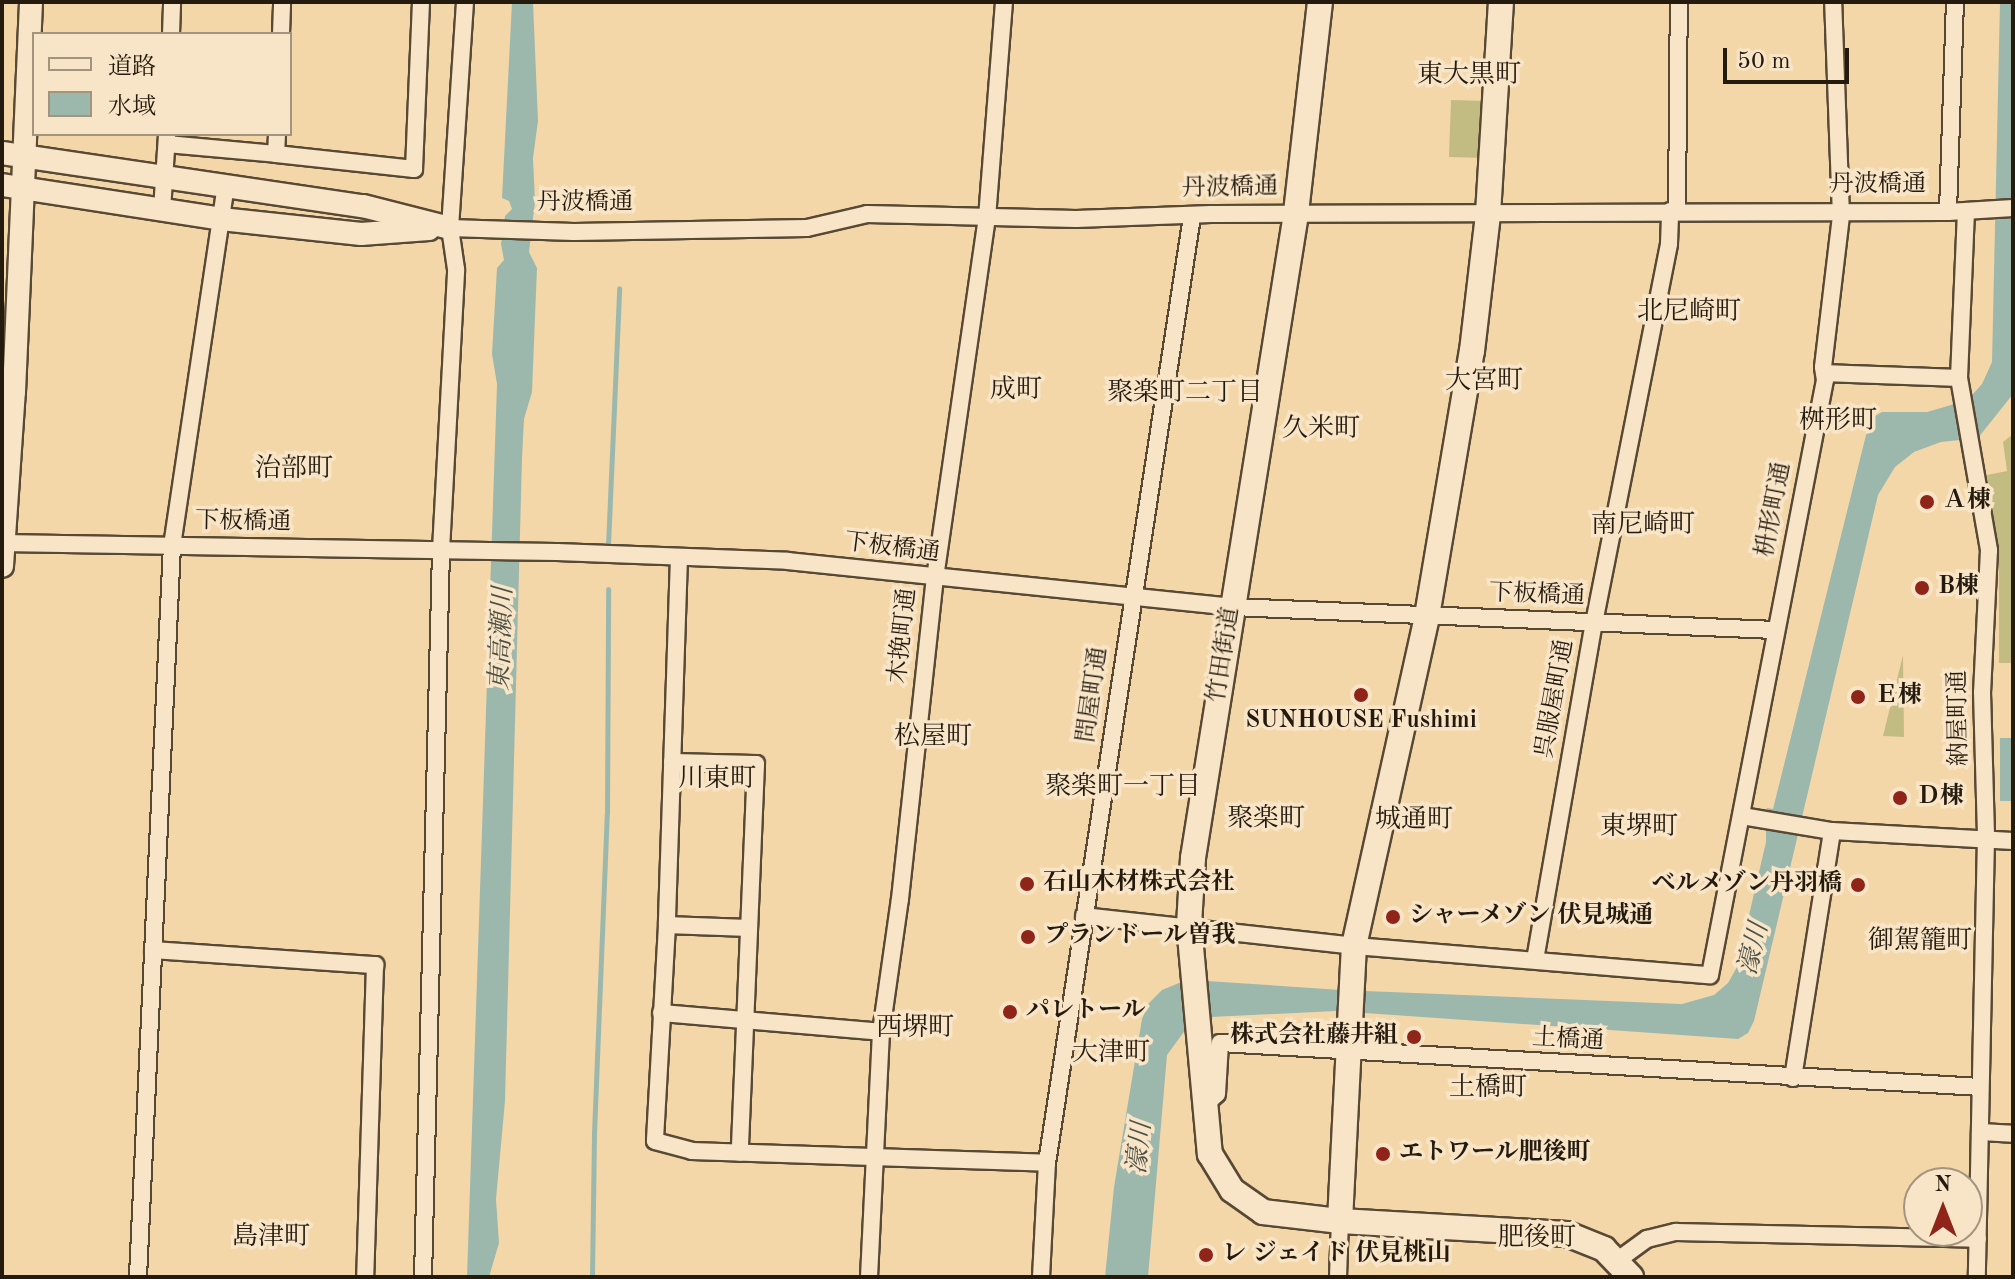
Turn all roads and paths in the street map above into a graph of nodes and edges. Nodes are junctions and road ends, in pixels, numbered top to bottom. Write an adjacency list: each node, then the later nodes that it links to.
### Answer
1 (31, 2): 18 (street)
2 (172, 2): 12 (street)
3 (282, 2): 13 (street)
4 (421, 2): 17 (street)
5 (465, 2): 32 (street)
6 (1004, 2): 30 (street, 木挽町通)
7 (1320, 2): 27 (main road, 竹田街道)
8 (1501, 2): 28 (main road)
9 (1679, 2): 24 (street, 呉服屋町通)
10 (1833, 2): 26 (street, 枡形町通)
11 (1955, 2): 25 (street)
12 (171, 32)
13 (281, 32)
14 (277, 136): 17 (street)
15 (167, 139): 17 (street); 19 (street)
16 (2, 153): 18 (street, 丹波橋通)
17 (276, 154)
18 (25, 157): 19 (street, 丹波橋通); 21 (street)
19 (165, 175): 20 (street, 丹波橋通); 23 (street)
20 (226, 185): 31 (street); 32 (street, 丹波橋通)
21 (13, 186): 23 (street, 丹波橋通); 35 (street)
22 (2013, 208): 25 (street, 丹波橋通)
23 (162, 210): 31 (street, 丹波橋通)
24 (1674, 211): 26 (street, 丹波橋通); 28 (street, 丹波橋通); 44 (street, 呉服屋町通)
25 (1957, 211): 26 (street, 丹波橋通); 34 (street)
26 (1841, 212): 33 (street, 枡形町通)
27 (1296, 214): 28 (street, 丹波橋通); 29 (street, 丹波橋通); 42 (main road, 竹田街道)
28 (1488, 214): 43 (main road)
29 (1192, 216): 30 (street, 丹波橋通); 41 (street, 問屋町通)
30 (987, 218): 32 (street, 丹波橋通); 40 (street, 木挽町通)
31 (221, 219): 32 (street, 丹波橋通); 36 (street)
32 (456, 228): 37 (street)
33 (1824, 373): 34 (street); 45 (street, 枡形町通)
34 (1960, 384): 49 (street, 納屋町通)
35 (3, 543): 36 (street, 下板橋通); 39 (street)
36 (172, 546): 37 (street, 下板橋通); 56 (street)
37 (444, 550): 38 (street, 下板橋通); 77 (street)
38 (679, 557): 40 (street, 下板橋通); 46 (street)
39 (2, 566)
40 (935, 578): 41 (street, 下板橋通); 60 (street, 木挽町通)
41 (1132, 597): 42 (street, 下板橋通); 51 (street, 問屋町通)
42 (1233, 607): 43 (street, 下板橋通); 53 (main road, 竹田街道)
43 (1427, 616): 44 (street, 下板橋通); 55 (main road)
44 (1594, 623): 45 (street, 下板橋通); 57 (street, 呉服屋町通)
45 (1776, 630): 47 (street, 枡形町通)
46 (672, 762): 52 (street); 54 (street)
47 (1742, 816): 48 (street); 57 (street, 枡形町通)
48 (1832, 831): 49 (street); 62 (street)
49 (1986, 837): 50 (street); 63 (street, 納屋町通)
50 (2013, 841)
51 (1084, 916): 53 (street); 69 (street, 問屋町通)
52 (667, 925): 54 (street); 58 (street)
53 (1189, 925): 55 (street); 64 (main road, 竹田街道)
54 (748, 928): 59 (street)
55 (1354, 946): 57 (street); 61 (main road)
56 (153, 950): 75 (street); 76 (street)
57 (1535, 960)
58 (661, 1013): 59 (street); 67 (street)
59 (744, 1020): 60 (street); 67 (street)
60 (881, 1032): 68 (street, 木挽町通)
61 (1349, 1052): 62 (street, 土橋通); 64 (street, 土橋通); 71 (main road)
62 (1793, 1078): 63 (street, 土橋通)
63 (1980, 1087): 65 (street, 納屋町通)
64 (1205, 1105): 71 (main road, 竹田街道)
65 (1980, 1132): 66 (street); 70 (street, 納屋町通)
66 (2013, 1134)
67 (740, 1153): 68 (street)
68 (873, 1155): 69 (street); 78 (street, 木挽町通)
69 (1047, 1163): 79 (street, 問屋町通)
70 (1979, 1167)
71 (1340, 1221): 74 (main road, 竹田街道); 80 (street)
72 (1903, 1237): 74 (street)
73 (1978, 1247): 81 (street, 納屋町通)
74 (1625, 1268)
75 (138, 1277)
76 (365, 1277)
77 (423, 1277)
78 (869, 1277)
79 (1041, 1277)
80 (1338, 1277)
81 (1977, 1277)

